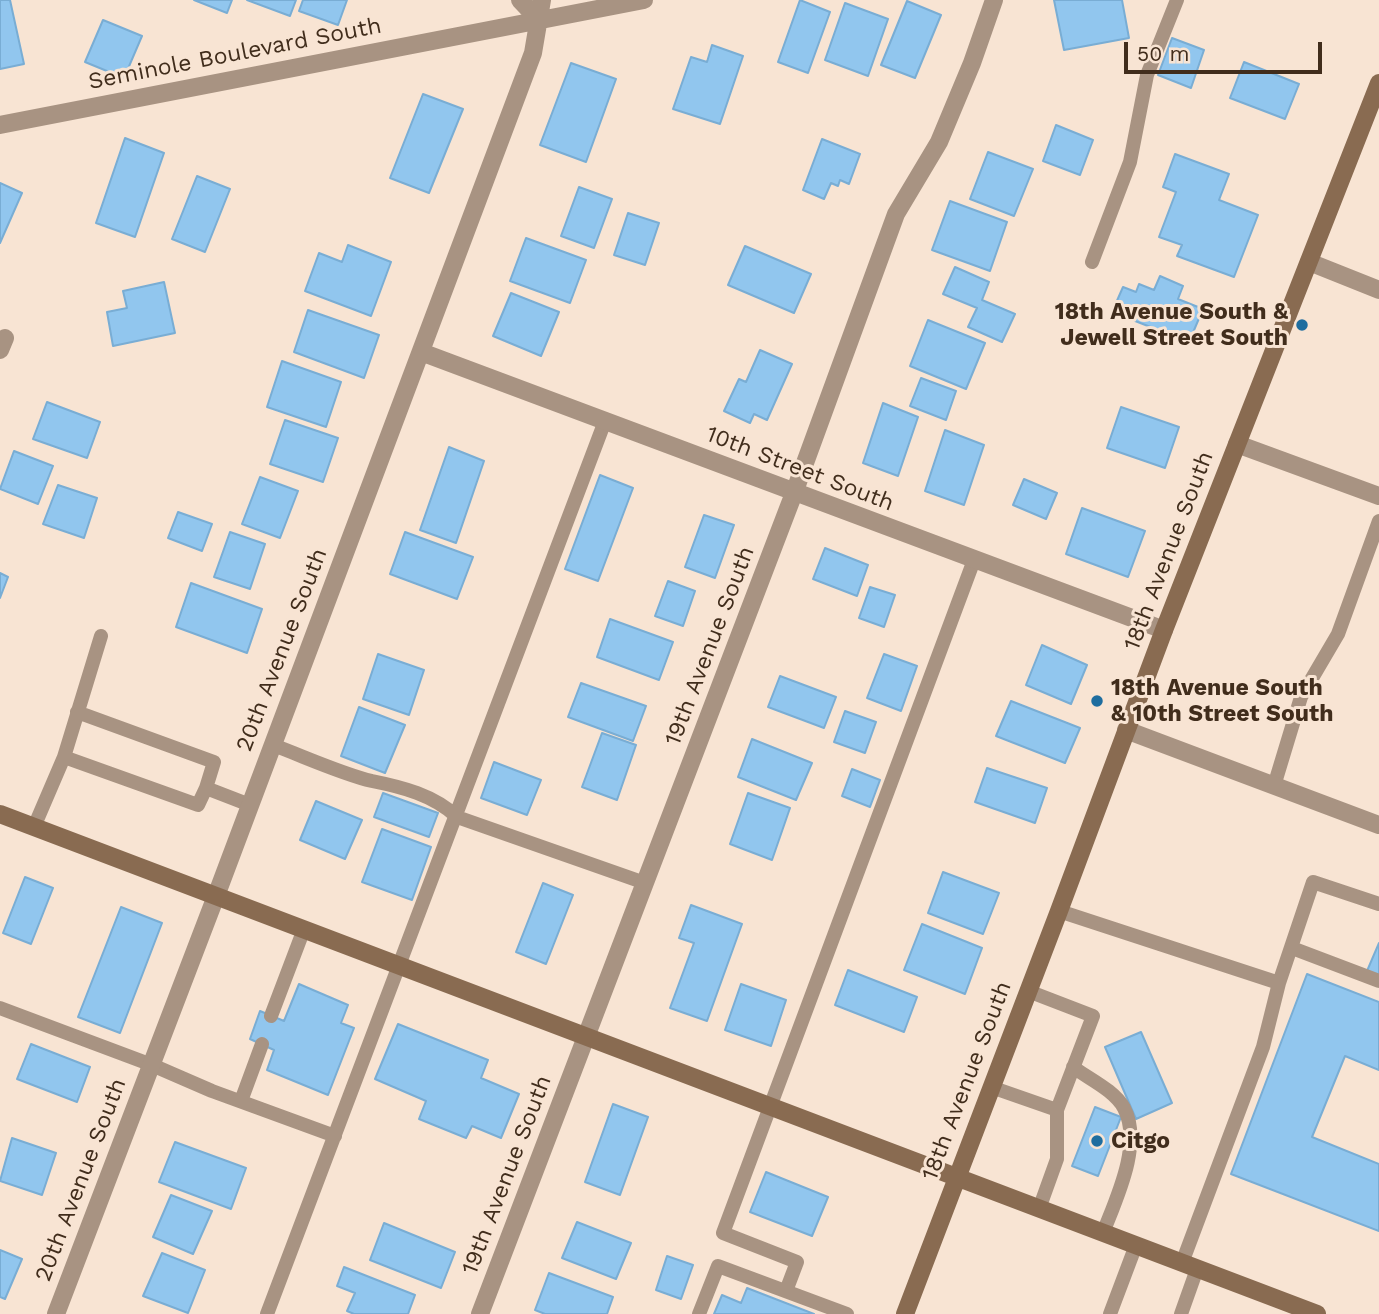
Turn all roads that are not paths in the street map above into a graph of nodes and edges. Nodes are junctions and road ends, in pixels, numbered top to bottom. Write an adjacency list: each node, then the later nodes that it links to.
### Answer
1 (520, 0): 6 (street)
2 (542, 0): 6 (street, 20th Avenue South)
3 (644, 0): 6 (street, Seminole Boulevard South)
4 (994, 0): 15 (street, 19th Avenue South)
5 (1177, 0): 9 (lane)
6 (538, 19): 8 (street, Seminole Boulevard South); 12 (street, 20th Avenue South)
7 (1379, 83): 10 (main road, 18th Avenue South)
8 (0, 125)
9 (1092, 262)
10 (1309, 262): 11 (street); 14 (main road, 18th Avenue South)
11 (1379, 290)
12 (421, 352): 13 (street, 10th Street South); 23 (street, 20th Avenue South)
13 (605, 421): 15 (street, 10th Street South); 29 (lane)
14 (1237, 444): 16 (street); 19 (main road, 18th Avenue South)
15 (794, 493): 18 (street, 10th Street South); 32 (street, 19th Avenue South)
16 (1379, 496)
17 (1379, 521): 25 (lane)
18 (974, 560): 19 (street, 10th Street South); 50 (lane)
19 (1164, 630): 22 (main road, 18th Avenue South)
20 (101, 636): 21 (lane)
21 (77, 712): 24 (lane); 26 (lane)
22 (1126, 730): 25 (street); 35 (main road, 18th Avenue South)
23 (273, 746): 27 (street, 20th Avenue South); 29 (lane)
24 (64, 757): 26 (lane); 31 (lane)
25 (1274, 786): 30 (street)
26 (206, 788): 27 (lane)
27 (250, 805): 33 (street, 20th Avenue South)
28 (0, 814): 31 (main road)
29 (457, 817): 32 (lane); 38 (lane)
30 (1379, 825)
31 (34, 827): 33 (main road)
32 (645, 883): 44 (street, 19th Avenue South)
33 (216, 896): 36 (main road); 46 (street, 20th Avenue South)
34 (1379, 904): 37 (lane)
35 (1059, 911): 40 (lane); 41 (main road, 18th Avenue South)
36 (304, 929): 38 (main road); 43 (lane)
37 (1292, 948): 39 (lane); 40 (lane)
38 (400, 966): 44 (main road); 52 (lane)
39 (1379, 981)
40 (1279, 983): 57 (lane)
41 (1028, 991): 47 (lane); 48 (main road, 18th Avenue South)
42 (0, 1008): 46 (lane)
43 (271, 1016)
44 (587, 1037): 50 (main road); 62 (street, 19th Avenue South)
45 (262, 1044): 49 (lane)
46 (152, 1065): 49 (lane); 60 (street, 20th Avenue South)
47 (1073, 1067): 51 (lane); 55 (lane)
48 (991, 1087): 51 (lane); 53 (main road, 18th Avenue South)
49 (241, 1101): 52 (lane)
50 (771, 1107): 53 (main road); 58 (lane)
51 (1057, 1110): 54 (lane)
52 (335, 1136): 61 (lane)
53 (956, 1178): 54 (main road); 59 (main road, 18th Avenue South)
54 (1039, 1209): 55 (main road)
55 (1103, 1233): 56 (main road)
56 (1136, 1245): 57 (main road); 65 (lane)
57 (1189, 1266): 66 (lane); 67 (main road)
58 (786, 1291): 63 (lane); 64 (lane)
59 (908, 1313)
60 (56, 1314)
61 (267, 1314)
62 (480, 1314)
63 (699, 1314)
64 (847, 1314)
65 (1110, 1314)
66 (1181, 1314)
67 (1317, 1314)

